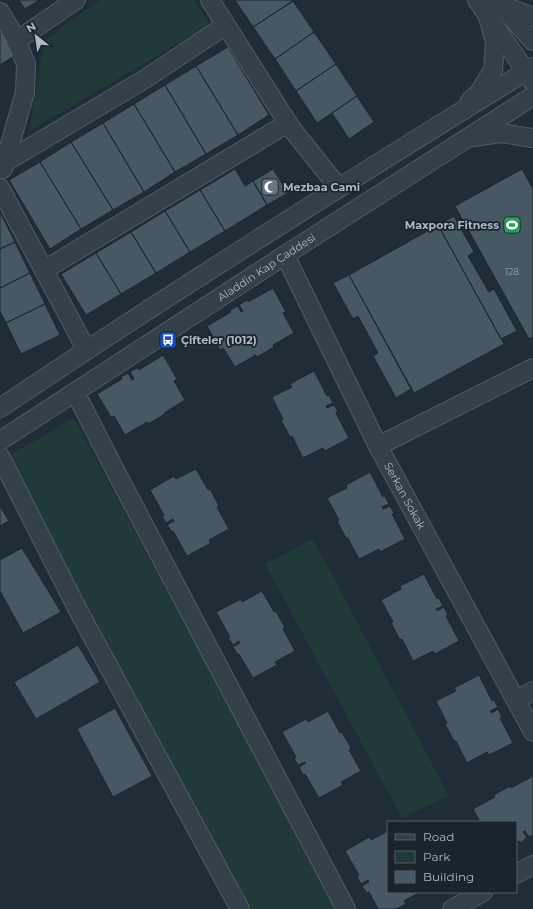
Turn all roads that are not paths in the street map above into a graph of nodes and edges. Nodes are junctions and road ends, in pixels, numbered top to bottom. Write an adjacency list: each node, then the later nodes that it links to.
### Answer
1 (76, 0): 8 (street)
2 (210, 0): 6 (street)
3 (490, 4): 5 (street); 7 (street); 9 (street); 11 (street)
4 (0, 12): 8 (street)
5 (533, 17)
6 (226, 25): 12 (street); 15 (street)
7 (533, 40)
8 (16, 41): 15 (street)
9 (531, 74): 11 (street)
10 (533, 96): 13 (street, Aladdin Kap Caddesi)
11 (455, 116): 18 (street)
12 (288, 123): 18 (street); 20 (street)
13 (468, 138): 14 (street); 19 (street, Aladdin Kap Caddesi)
14 (533, 138)
15 (4, 164): 16 (street)
16 (0, 181)
17 (0, 188): 20 (street)
18 (338, 188): 21 (street)
19 (285, 255): 23 (street, Aladdin Kap Caddesi); 26 (street, Serkan Sokak)
20 (44, 270): 21 (street)
21 (86, 350): 24 (street)
22 (533, 368): 26 (street)
23 (75, 392): 25 (street, Aladdin Kap Caddesi); 35 (street)
24 (0, 408)
25 (0, 440)
26 (378, 446): 29 (street, Serkan Sokak)
27 (0, 456): 34 (street)
28 (533, 691): 29 (street)
29 (516, 700): 30 (street, Serkan Sokak)
30 (533, 732)
31 (533, 865): 32 (street)
32 (517, 873)
33 (481, 893): 36 (street)
34 (240, 909)
35 (346, 909)
36 (452, 909)

